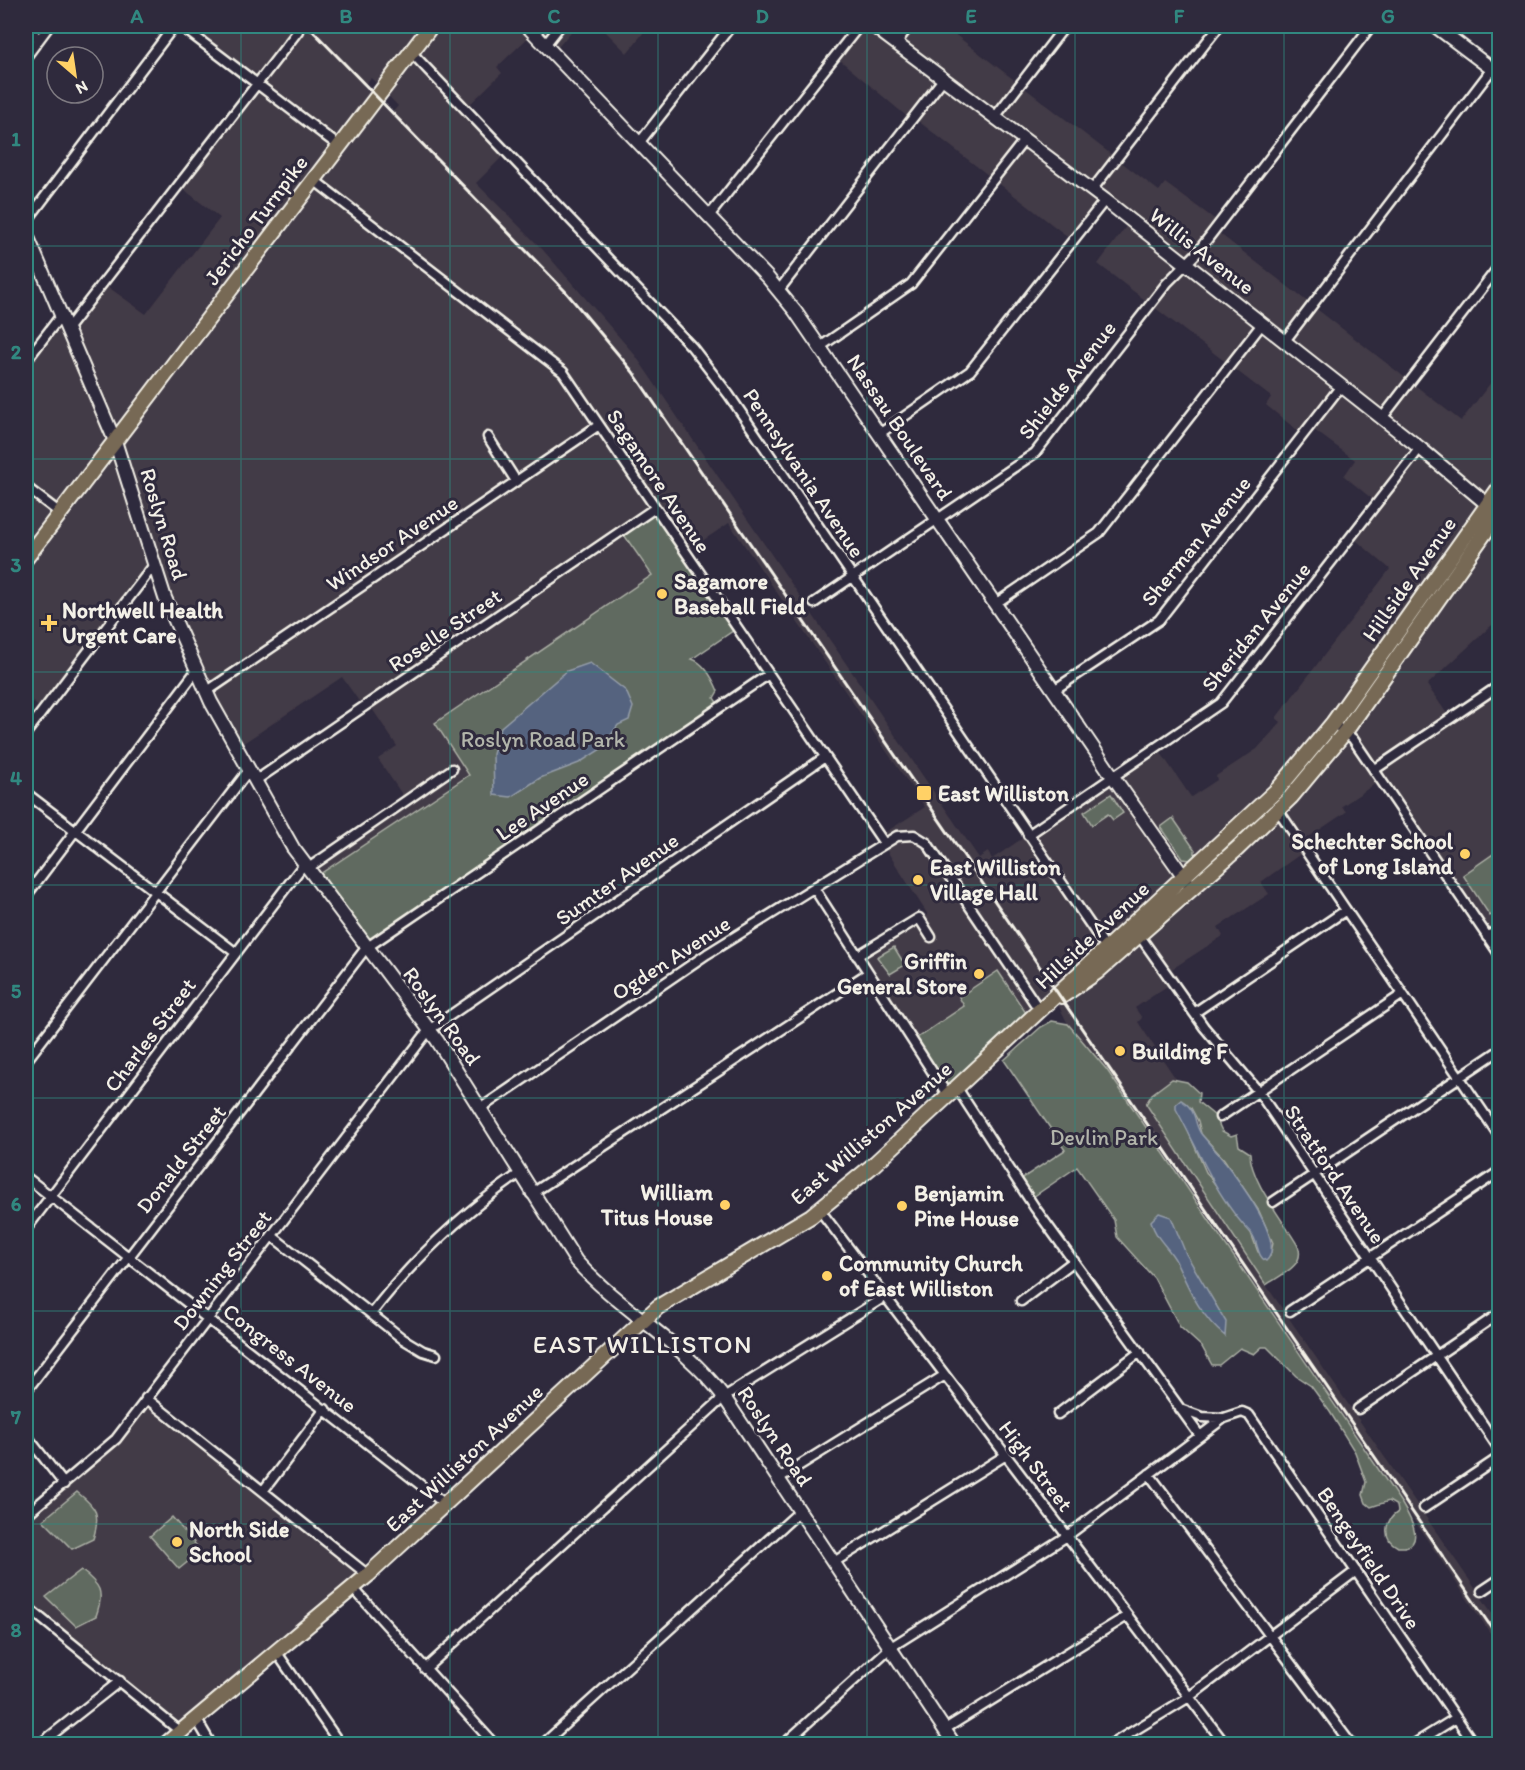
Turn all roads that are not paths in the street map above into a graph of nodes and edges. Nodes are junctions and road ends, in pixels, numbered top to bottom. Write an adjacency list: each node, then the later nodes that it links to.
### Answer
1 (30, 26): 17 (street)
2 (49, 26): 17 (street)
3 (174, 26): 33 (street)
4 (181, 26): 24 (street)
5 (431, 26): 20 (main road, Jericho Turnpike)
6 (527, 26): 19 (main road, Nassau Boulevard)
7 (560, 26): 19 (street)
8 (730, 26): 27 (street)
9 (859, 26): 32 (street)
10 (873, 26): 18 (main road, Willis Avenue)
11 (909, 26): 18 (street)
12 (1065, 26): 25 (street)
13 (1219, 26): 30 (street)
14 (1371, 26): 35 (street, Shields Avenue)
15 (1435, 26): 22 (main road)
16 (298, 31): 24 (street)
17 (39, 40): 21 (street)
18 (896, 43): 23 (main road, Willis Avenue)
19 (545, 45): 27 (main road, Nassau Boulevard)
20 (411, 52): 28 (main road, Jericho Turnpike); 60 (street, Pennsylvania Avenue)
21 (26, 57)
22 (1496, 72): 41 (street)
23 (944, 78): 25 (main road, Willis Avenue); 37 (street)
24 (257, 84): 28 (street); 40 (street)
25 (995, 117): 26 (main road, Willis Avenue)
26 (1025, 139): 30 (main road, Willis Avenue); 42 (street)
27 (639, 143): 32 (main road, Nassau Boulevard)
28 (339, 146): 29 (main road, Jericho Turnpike)
29 (314, 180): 46 (street, Sagamore Avenue); 49 (main road, Jericho Turnpike)
30 (1092, 190): 31 (main road, Willis Avenue)
31 (1105, 200): 35 (main road, Willis Avenue); 47 (street)
32 (709, 216): 37 (main road, Nassau Boulevard)
33 (26, 222)
34 (26, 233): 38 (main road, Roslyn Road)
35 (1185, 264): 39 (main road, Willis Avenue); 57 (street, Shields Avenue)
36 (1500, 265): 45 (street)
37 (779, 290): 42 (main road, Nassau Boulevard)
38 (62, 314): 40 (main road, Roslyn Road); 43 (street)
39 (1262, 324): 41 (main road, Willis Avenue); 62 (street)
40 (68, 328): 49 (main road, Roslyn Road)
41 (1284, 342): 44 (main road, Willis Avenue)
42 (820, 347): 47 (main road, Nassau Boulevard)
43 (26, 361)
44 (1341, 386): 45 (main road, Willis Avenue); 66 (street, Sherman Avenue)
45 (1382, 418): 50 (main road, Willis Avenue)
46 (599, 425): 51 (street, Windsor Avenue); 54 (street, Sagamore Avenue)
47 (879, 434): 57 (main road, Nassau Boulevard)
48 (488, 437): 51 (street)
49 (115, 441): 56 (main road, Jericho Turnpike); 59 (main road, Roslyn Road)
50 (1420, 447): 55 (main road, Willis Avenue); 75 (street, Sheridan Avenue)
51 (516, 481): 67 (street, Windsor Avenue)
52 (26, 487): 56 (street)
53 (1500, 487): 55 (main road, Hillside Avenue)
54 (655, 508): 64 (street, Sagamore Avenue); 74 (street, Roselle Street)
55 (1496, 511): 68 (main road, Hillside Avenue); 69 (main road, Hillside Avenue)
56 (60, 513): 58 (main road, Jericho Turnpike)
57 (937, 519): 60 (street, Shields Avenue); 62 (main road, Nassau Boulevard)
58 (26, 558)
59 (154, 565): 63 (main road, Roslyn Road); 70 (street)
60 (853, 577): 61 (street, Shields Avenue); 80 (street, Pennsylvania Avenue)
61 (814, 603)
62 (995, 604): 66 (main road, Nassau Boulevard)
63 (196, 671): 67 (main road, Roslyn Road); 79 (street)
64 (769, 674): 71 (street, Sagamore Avenue); 92 (street, Lee Avenue)
65 (1500, 686): 73 (street)
66 (1054, 690): 75 (main road, Nassau Boulevard)
67 (206, 692): 74 (main road, Roslyn Road)
68 (1333, 723): 69 (street); 77 (main road, Hillside Avenue)
69 (1345, 732): 73 (street); 78 (main road, Hillside Avenue)
70 (26, 733)
71 (825, 757): 81 (street, Sagamore Avenue); 101 (street, Sumter Avenue)
72 (452, 769): 82 (street, Charles Street)
73 (1374, 770): 91 (street)
74 (252, 776): 82 (main road, Roslyn Road); 85 (street, Roselle Street)
75 (1113, 777): 80 (street, Sheridan Avenue); 83 (main road, Nassau Boulevard)
76 (26, 793): 79 (street)
77 (1269, 799): 78 (street); 83 (main road, Hillside Avenue)
78 (1279, 810): 83 (main road, Hillside Avenue); 87 (street)
79 (75, 830): 85 (street); 86 (street)
80 (1028, 835): 93 (street, Pennsylvania Avenue)
81 (884, 843): 84 (street, Ogden Avenue); 99 (street)
82 (306, 866): 92 (main road, Roslyn Road); 94 (street, Charles Street)
83 (1188, 883): 89 (main road, Hillside Avenue)
84 (814, 888): 95 (street); 107 (street, Ogden Avenue)
85 (155, 891): 94 (street); 103 (street, Roselle Street)
86 (26, 896)
87 (1346, 910): 98 (street); 100 (street)
88 (1500, 928): 91 (street)
89 (1135, 930): 93 (main road, Hillside Avenue); 100 (street, Stratford Avenue)
90 (931, 937): 95 (street)
91 (1487, 937): 96 (street)
92 (366, 948): 101 (main road, Roslyn Road); 120 (street, Donald Street)
93 (1109, 952): 99 (main road, Hillside Avenue)
94 (236, 953): 115 (street, Charles Street)
95 (857, 956): 97 (street)
96 (1500, 956)
97 (868, 973): 106 (street); 114 (street)
98 (1403, 994): 104 (street); 105 (street)
99 (1043, 1009): 106 (main road, East Williston Avenue)
100 (1194, 1013): 105 (street, Stratford Avenue)
101 (429, 1030): 107 (main road, Roslyn Road); 119 (street, Downing Street)
102 (1500, 1050): 104 (street)
103 (26, 1061)
104 (1459, 1077): 109 (street); 112 (street)
105 (1258, 1091): 108 (street); 112 (street, Stratford Avenue)
106 (952, 1092): 117 (main road, East Williston Avenue); 122 (street)
107 (481, 1108): 111 (main road, Roslyn Road)
108 (1220, 1117)
109 (1500, 1137)
110 (1500, 1171): 121 (street)
111 (519, 1174): 114 (main road, Roslyn Road); 126 (street)
112 (1313, 1175): 116 (street); 121 (street, Stratford Avenue)
113 (26, 1177): 115 (street, Congress Avenue)
114 (531, 1194): 129 (main road, Roslyn Road)
115 (51, 1196): 118 (street, Charles Street); 120 (street, Congress Avenue)
116 (1273, 1202)
117 (819, 1209): 123 (street, High Street); 129 (main road, East Williston Avenue)
118 (26, 1229)
119 (272, 1236): 126 (street); 128 (street, Downing Street)
120 (129, 1256): 128 (street, Congress Avenue); 134 (street, Donald Street)
121 (1370, 1258): 125 (street); 132 (street, Stratford Avenue)
122 (1074, 1261): 124 (street); 130 (street)
123 (886, 1296): 133 (street, High Street); 135 (street)
124 (1022, 1301)
125 (1290, 1311)
126 (370, 1314): 131 (street)
127 (1500, 1314): 132 (street)
128 (209, 1317): 136 (street, Downing Street); 137 (street, Congress Avenue)
129 (643, 1320): 135 (main road, Roslyn Road); 151 (main road, East Williston Avenue)
130 (1140, 1352): 138 (street); 140 (street)
131 (436, 1355)
132 (1436, 1356): 139 (street); 144 (street, Stratford Avenue)
133 (945, 1375): 145 (street, High Street); 148 (street)
134 (26, 1391)
135 (724, 1397): 148 (main road, Roslyn Road); 167 (street)
136 (147, 1398): 149 (street, Downing Street); 150 (street)
137 (325, 1409): 150 (street); 151 (street, Congress Avenue)
138 (1180, 1409): 141 (street, Bengeyfield Drive); 143 (street)
139 (1358, 1409)
140 (1058, 1414)
141 (1224, 1418): 143 (street); 157 (street, Bengeyfield Drive)
142 (26, 1435): 149 (street)
143 (1200, 1436): 147 (street)
144 (1500, 1450)
145 (1006, 1455): 155 (street, High Street); 156 (street)
146 (1500, 1456): 152 (street)
147 (1149, 1474): 155 (street); 164 (street)
148 (779, 1478): 153 (main road, Roslyn Road)
149 (64, 1484): 154 (street, Downing Street)
150 (263, 1491): 158 (street)
151 (445, 1504): 158 (main road, East Williston Avenue)
152 (1424, 1508)
153 (800, 1511): 156 (main road, Roslyn Road); 179 (street)
154 (26, 1515)
155 (1067, 1536): 163 (street, High Street); 165 (street)
156 (834, 1562): 165 (main road, Roslyn Road)
157 (1356, 1571): 164 (street); 170 (street, Bengeyfield Drive)
158 (368, 1575): 160 (main road, East Williston Avenue)
159 (1500, 1579): 161 (street)
160 (352, 1588): 166 (main road, East Williston Avenue); 167 (street)
161 (1482, 1591)
162 (26, 1606): 168 (street)
163 (1127, 1616): 169 (street, High Street); 172 (street)
164 (1270, 1636): 169 (street); 184 (street)
165 (891, 1647): 172 (main road, Roslyn Road); 180 (street)
166 (277, 1653): 171 (main road, East Williston Avenue); 177 (street)
167 (425, 1669): 178 (street)
168 (120, 1681): 173 (street); 174 (street)
169 (1189, 1697): 182 (street); 183 (street, High Street)
170 (1456, 1718): 185 (street); 186 (street, Bengeyfield Drive)
171 (197, 1720): 173 (main road, East Williston Avenue); 176 (street)
172 (945, 1729): 181 (main road, Roslyn Road)
173 (181, 1732): 175 (main road, East Williston Avenue)
174 (40, 1744)
175 (166, 1744)
176 (211, 1744)
177 (340, 1744)
178 (494, 1744)
179 (543, 1744)
180 (784, 1744)
181 (954, 1744)
182 (1112, 1744)
183 (1225, 1744)
184 (1351, 1744)
185 (1414, 1744)
186 (1474, 1744)

